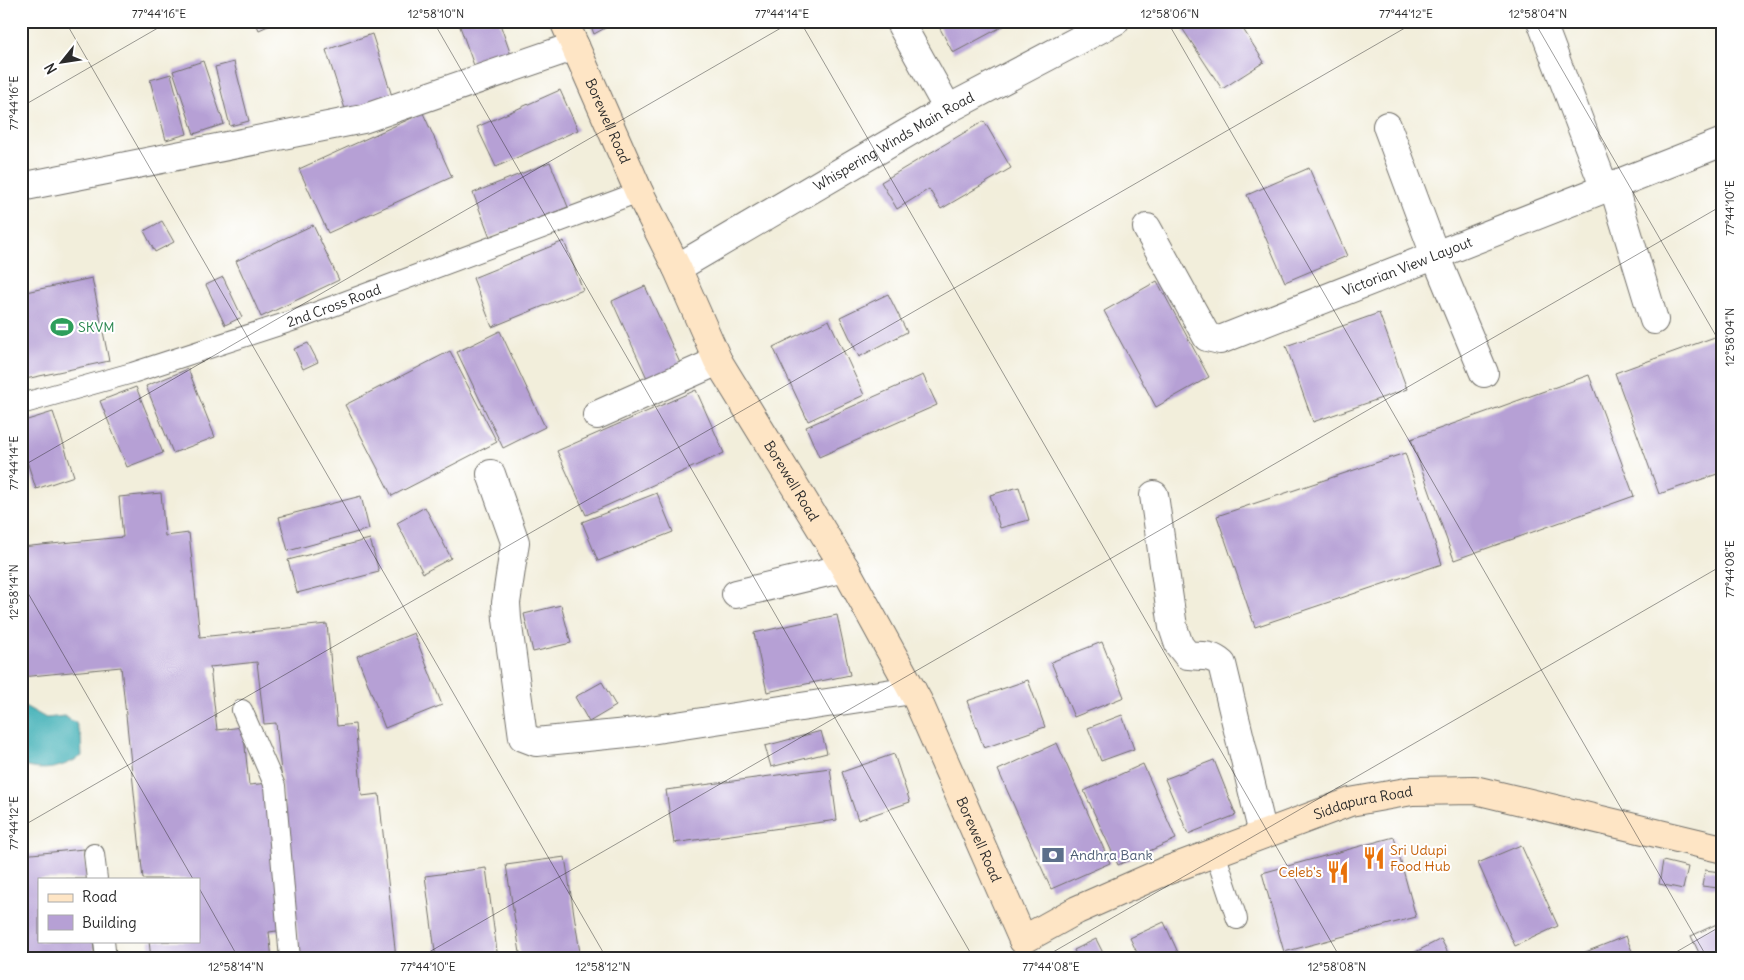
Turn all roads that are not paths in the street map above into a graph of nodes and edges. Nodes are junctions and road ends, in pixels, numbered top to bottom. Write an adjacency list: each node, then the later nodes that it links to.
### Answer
1 (564, 21): 5 (street, Borewell Road)
2 (899, 21): 6 (street)
3 (1115, 21): 6 (street, Whispering Winds Main Road)
4 (1541, 21): 10 (street)
5 (575, 46): 9 (street); 11 (street, Borewell Road)
6 (948, 110): 14 (street, Whispering Winds Main Road)
7 (1387, 126): 13 (street)
8 (1723, 142): 10 (street, Victorian View Layout)
9 (21, 187)
10 (1609, 187): 13 (street, Victorian View Layout); 15 (street)
11 (639, 192): 14 (street, Borewell Road); 18 (lane, 2nd Cross Road)
12 (1147, 228): 13 (street, Victorian View Layout)
13 (1435, 255): 17 (street)
14 (677, 268): 16 (street, Borewell Road)
15 (1654, 320)
16 (718, 362): 19 (street); 22 (street, Borewell Road)
17 (1484, 373)
18 (21, 404)
19 (597, 415)
20 (491, 474): 24 (street)
21 (1154, 495): 26 (street)
22 (845, 568): 23 (street); 24 (street, Borewell Road)
23 (736, 594)
24 (912, 690): 33 (street, Borewell Road)
25 (242, 710): 35 (lane)
26 (1263, 834): 27 (street, Siddapura Road); 28 (street, Siddapura Road)
27 (1723, 849)
28 (1215, 853): 31 (lane); 33 (street, Siddapura Road)
29 (94, 854): 30 (lane)
30 (97, 878)
31 (1238, 919)
32 (104, 942): 34 (lane)
33 (1020, 949)
34 (106, 959)
35 (290, 959)

